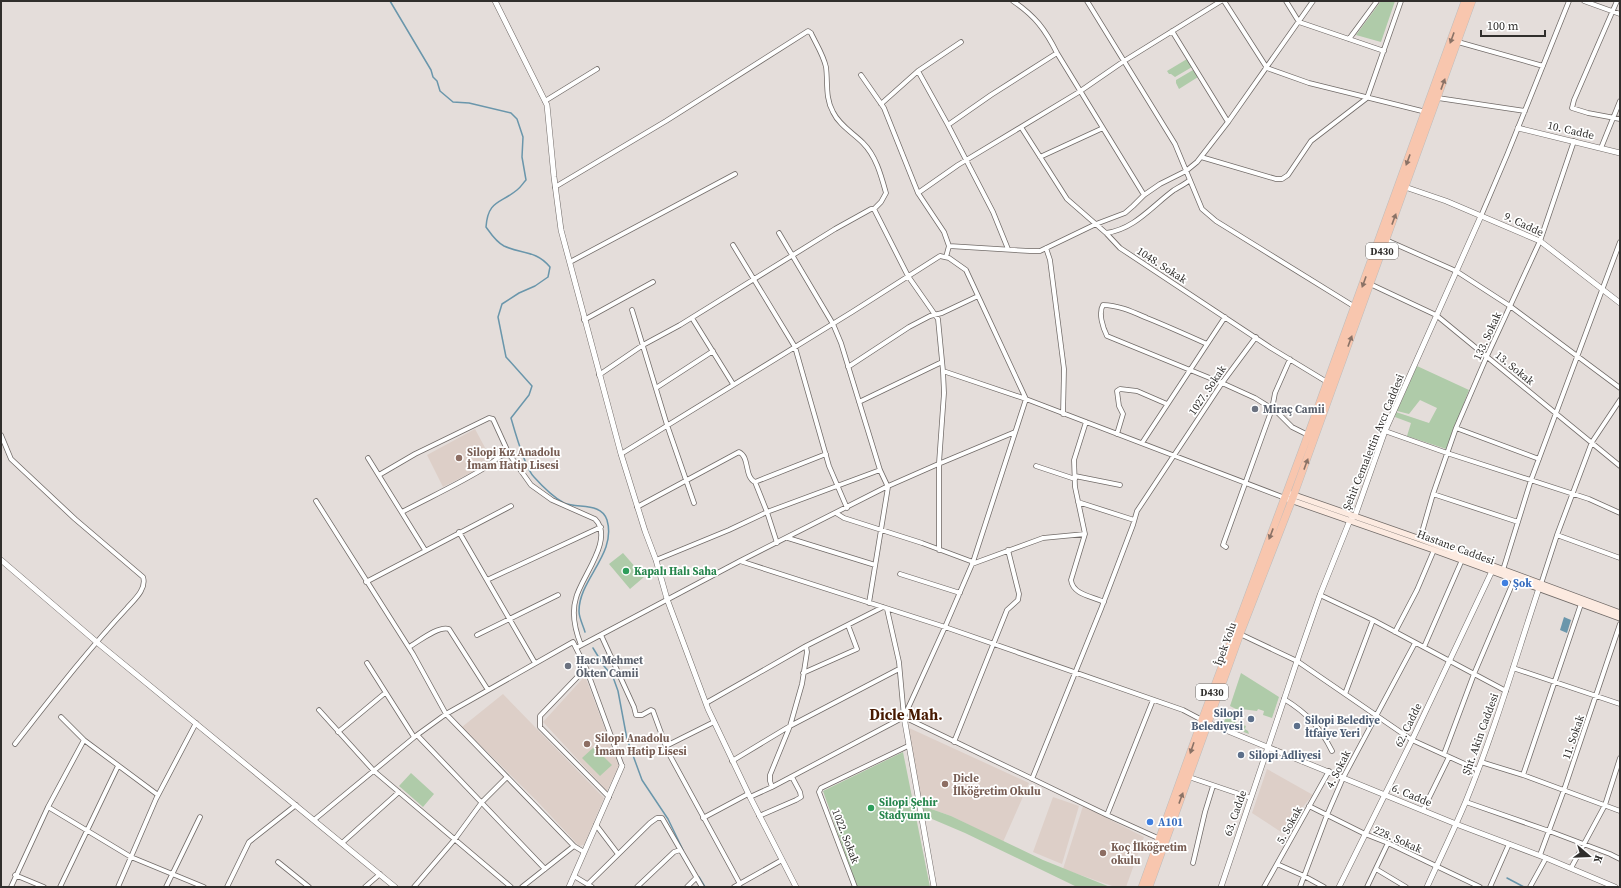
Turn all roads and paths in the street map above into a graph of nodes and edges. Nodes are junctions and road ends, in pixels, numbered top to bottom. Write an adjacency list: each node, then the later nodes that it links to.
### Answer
1 (495, 1): 33 (street)
2 (1013, 1): 23 (street)
3 (1087, 1): 24 (street)
4 (1221, 1): 18 (street)
5 (1224, 1): 26 (street)
6 (1286, 1): 17 (street)
7 (1313, 1): 17 (street)
8 (1377, 1): 19 (street)
9 (1401, 1): 22 (street)
10 (1465, 1): 37 (highway, D430, one-way to 37)
11 (1472, 1): 21 (highway, D430)
12 (1569, 1): 25 (street)
13 (1584, 1): 15 (street)
14 (1617, 1): 15 (street)
15 (1613, 11): 16 (street); 38 (street)
16 (1620, 14)
17 (1299, 22): 19 (street); 26 (street)
18 (1172, 31): 24 (street); 40 (street)
19 (1349, 39): 22 (street)
20 (960, 42): 28 (street)
21 (1458, 42): 25 (street); 32 (highway, D430, one-way to 21)
22 (1384, 51): 31 (street)
23 (1057, 53): 30 (street); 41 (street)
24 (1124, 61): 30 (street); 51 (street)
25 (1543, 66): 36 (street)
26 (1267, 68): 31 (street); 40 (street)
27 (597, 69): 33 (street)
28 (918, 71): 35 (street); 41 (street)
29 (861, 75): 35 (street)
30 (1081, 91): 42 (street); 43 (street)
31 (1367, 98): 37 (street); 49 (street)
32 (1438, 98): 36 (street); 55 (highway, D430)
33 (545, 101): 54 (street)
34 (1620, 102): 38 (street)
35 (881, 104): 56 (street)
36 (1525, 111): 44 (street)
37 (1426, 112): 82 (highway, D430, one-way to 82)
38 (1613, 118): 39 (street); 46 (street)
39 (1620, 119)
40 (1228, 122): 49 (street)
41 (948, 125): 50 (street)
42 (1022, 127): 48 (street, 1048. Sokak); 50 (street)
43 (1103, 128): 48 (street); 57 (street)
44 (1518, 128): 45 (street, 10. Cadde); 59 (street)
45 (1574, 141): 46 (street, 10. Cadde); 64 (street, 133. Sokak)
46 (1602, 148): 47 (street, 10. Cadde)
47 (1620, 152)
48 (1040, 156): 60 (street, 1048. Sokak)
49 (1201, 157): 51 (street)
50 (965, 161): 56 (street); 69 (street)
51 (1186, 171): 53 (street); 57 (street)
52 (735, 174): 72 (street)
53 (1190, 180): 62 (street); 82 (street)
54 (555, 187): 58 (street); 72 (street)
55 (1405, 187): 59 (street, 9. Cadde); 63 (highway, D430, one-way to 55)
56 (918, 193): 67 (street)
57 (1144, 195): 60 (street)
58 (874, 209): 70 (street); 74 (street)
59 (1481, 216): 64 (street, 9. Cadde); 73 (street, Şehit Cemalettin Avcı Caddesi)
60 (1096, 224): 62 (street, 1048. Sokak); 68 (street)
61 (778, 233): 70 (street)
62 (1106, 233): 86 (street, 1048. Sokak)
63 (1386, 240): 73 (street); 77 (highway, D430)
64 (1540, 241): 78 (street, 9. Cadde); 81 (street, 133. Sokak)
65 (1620, 242): 78 (street)
66 (733, 245): 75 (street)
67 (949, 246): 69 (street); 71 (street)
68 (1046, 248): 69 (street); 113 (street)
69 (1008, 249)
70 (792, 256): 75 (street); 89 (street)
71 (946, 257): 74 (street); 79 (street)
72 (570, 262): 88 (street)
73 (1456, 271): 81 (street); 85 (street, Şehit Cemalettin Avcı Caddesi)
74 (908, 276): 84 (street); 89 (street)
75 (753, 279): 87 (street); 93 (street)
76 (653, 282): 88 (street)
77 (1370, 284): 85 (street, 13. Sokak); 148 (highway, D430, one-way to 77)
78 (1602, 289): 80 (street, 9. Cadde); 95 (street)
79 (978, 296): 84 (street); 108 (street)
80 (1620, 303)
81 (1510, 306): 95 (street); 96 (street, 133. Sokak)
82 (1354, 307): 103 (highway, D430)
83 (632, 310): 92 (street)
84 (936, 315): 98 (street); 99 (street)
85 (1436, 315): 96 (street, 13. Sokak); 118 (street, Şehit Cemalettin Avcı Caddesi)
86 (1225, 317): 90 (street, 1048. Sokak); 91 (street)
87 (692, 318): 92 (street); 94 (street)
88 (584, 320): 102 (street)
89 (833, 324): 93 (street); 99 (street)
90 (1256, 337): 97 (street, 1048. Sokak); 104 (street, 1027. Sokak)
91 (1207, 344): 100 (street); 100 (street)
92 (643, 345): 102 (street); 106 (street)
93 (795, 347): 105 (street); 128 (street)
94 (713, 351): 105 (street); 106 (street)
95 (1577, 355): 107 (street); 114 (street)
96 (1487, 356): 114 (street, 13. Sokak); 117 (street, 133. Sokak)
97 (1290, 359): 103 (street, 1048. Sokak); 112 (street)
98 (942, 362): 101 (street); 110 (street)
99 (848, 367): 110 (street)
100 (1189, 370): 104 (street); 111 (street)
101 (943, 371): 108 (street); 132 (street)
102 (599, 375): 127 (street)
103 (1327, 382): 122 (highway, D430)
104 (1222, 383): 112 (street); 129 (street, 1027. Sokak)
105 (733, 384): 116 (street)
106 (656, 388): 116 (street)
107 (1620, 388)
108 (1026, 399): 113 (street); 119 (street)
109 (1620, 400): 123 (street)
110 (859, 402): 135 (street)
111 (1167, 404): 120 (street); 124 (street)
112 (1272, 409): 122 (street); 141 (street)
113 (1064, 414): 115 (street)
114 (1557, 414): 123 (street, 13. Sokak); 131 (street)
115 (1086, 422): 120 (street); 137 (street)
116 (667, 425): 127 (street); 138 (street)
117 (1456, 428): 125 (street, 133. Sokak); 131 (street)
118 (1386, 431): 125 (street); 159 (street, Şehit Cemalettin Avcı Caddesi)
119 (1015, 432): 132 (street); 180 (street)
120 (1117, 434): 124 (street)
121 (1, 435): 208 (street)
122 (1308, 435): 147 (highway, D430)
123 (1592, 442): 134 (street, 13. Sokak); 146 (street)
124 (1142, 443): 129 (street)
125 (1447, 453): 139 (street); 145 (street, 133. Sokak)
126 (509, 454): 136 (street); 155 (street); 162 (street)
127 (621, 454): 153 (street)
128 (826, 454): 140 (street); 142 (street)
129 (1174, 455): 141 (street); 160 (street, 1027. Sokak)
130 (368, 458): 136 (street)
131 (1539, 459): 139 (street)
132 (939, 463): 144 (street); 172 (street)
133 (1036, 466): 137 (street)
134 (1620, 466)
135 (880, 470): 142 (street); 144 (street)
136 (379, 475): 155 (street)
137 (1075, 477): 143 (street); 150 (street)
138 (686, 479): 140 (street); 151 (street); 153 (street)
139 (1531, 480): 146 (street); 161 (street)
140 (755, 482): 156 (street)
141 (1245, 482): 147 (street); 170 (street)
142 (837, 485): 154 (street); 156 (street)
143 (1120, 485)
144 (888, 487): 154 (street); 163 (street)
145 (1433, 494): 161 (street); 168 (street, 133. Sokak)
146 (1573, 494): 157 (street); 166 (street)
147 (1286, 495): 148 (main road, Hastane Caddesi); 241 (highway, D430, one-way to 241)
148 (1293, 498): 159 (main road, Hastane Caddesi); 205 (highway, İpek Yolu / D430)
149 (316, 501): 187 (street)
150 (1078, 502): 160 (street); 165 (street)
151 (694, 503)
152 (512, 506): 164 (street)
153 (637, 507): 177 (street)
154 (847, 508): 158 (street)
155 (402, 512): 171 (street)
156 (767, 512): 169 (street); 177 (street)
157 (1620, 512)
158 (836, 514): 163 (street); 167 (street)
159 (1353, 518): 168 (main road, Hastane Caddesi); 174 (main road, Hastane Caddesi); 191 (street, Şehit Cemalettin Avcı Caddesi)
160 (1134, 520): 193 (street, 1027. Sokak)
161 (1518, 522): 182 (street)
162 (600, 527): 185 (street); 211 (street)
163 (881, 530): 172 (street); 181 (street)
164 (459, 532): 171 (street); 185 (street)
165 (1085, 534): 173 (street); 193 (street)
166 (1557, 535): 175 (street); 188 (street)
167 (787, 538): 169 (street); 181 (street)
168 (1420, 539): 182 (main road, Hastane Caddesi)
169 (777, 543): 179 (street)
170 (1226, 547)
171 (426, 550): 187 (street)
172 (940, 550): 180 (street)
173 (1008, 550): 180 (street); 210 (street)
174 (1434, 550): 178 (main road, Hastane Caddesi); 204 (street)
175 (1620, 558)
176 (1, 560): 208 (street)
177 (656, 560): 192 (street)
178 (1462, 560): 183 (main road, Hastane Caddesi); 214 (street)
179 (740, 561): 192 (street); 194 (street)
180 (972, 563): 189 (street)
181 (875, 565): 194 (street)
182 (1503, 570): 188 (main road, Hastane Caddesi)
183 (1492, 571): 186 (main road, Hastane Caddesi); 217 (street, 62. Cadde)
184 (900, 574): 189 (street)
185 (487, 580): 199 (street)
186 (1514, 580): 188 (main road, Hastane Caddesi); 225 (street)
187 (366, 582): 213 (street)
188 (1540, 586): 195 (main road, Hastane Caddesi); 197 (main road, Hastane Caddesi); 221 (street, Şht. Akin Caddesi)
189 (960, 593): 203 (street)
190 (558, 595): 199 (street)
191 (1320, 595): 200 (street); 216 (street, Şehit Cemalettin Avcı Caddesi)
192 (667, 599): 207 (street); 234 (street)
193 (1104, 602): 224 (street, 1027. Sokak)
194 (869, 603): 196 (street)
195 (1581, 604): 198 (main road, Hastane Caddesi); 226 (street)
196 (885, 608): 202 (street); 203 (street); 222 (street)
197 (1620, 613)
198 (1620, 618)
199 (510, 620): 206 (street); 219 (street)
200 (1373, 620): 204 (street); 230 (street)
201 (1620, 624): 231 (street, 11. Sokak)
202 (848, 625): 212 (street); 223 (street)
203 (945, 627): 210 (street); 239 (street)
204 (1395, 632): 209 (street)
205 (1240, 634): 216 (street); 241 (highway, İpek Yolu / D430)
206 (477, 635)
207 (601, 635): 211 (street); 251 (street)
208 (96, 642): 243 (street); 250 (street)
209 (1415, 643): 214 (street); 240 (street, 4. Sokak)
210 (993, 644): 224 (street); 249 (street)
211 (581, 645): 215 (street)
212 (806, 646): 223 (street); 234 (street)
213 (409, 647): 227 (street); 237 (street)
214 (1424, 647): 217 (street)
215 (576, 648): 219 (street); 220 (street)
216 (1297, 661): 230 (street); 232 (street, Şehit Cemalettin Avcı Caddesi)
217 (1450, 662): 225 (street); 248 (street, 62. Cadde)
218 (367, 663): 229 (street)
219 (535, 663): 227 (street)
220 (586, 668): 260 (street); 277 (street)
221 (1514, 668): 226 (street); 228 (street, Şht. Akin Caddesi)
222 (899, 669): 239 (street); 244 (street)
223 (804, 673): 244 (street)
224 (1074, 673): 233 (street); 269 (street, 1027. Sokak)
225 (1474, 674): 228 (street); 255 (street)
226 (1555, 682): 231 (street); 264 (street)
227 (488, 690): 237 (street)
228 (1506, 690): 258 (street, Şht. Akin Caddesi)
229 (386, 693): 245 (street); 246 (street)
230 (1345, 694): 240 (street)
231 (1596, 696): 235 (street); 272 (street, 11. Sokak)
232 (1284, 698): 253 (street, Şehit Cemalettin Avcı Caddesi); 254 (street)
233 (1154, 700): 241 (street); 287 (street)
234 (706, 703): 242 (street)
235 (1620, 704)
236 (319, 710): 245 (street)
237 (446, 714): 246 (street); 266 (street)
238 (61, 717): 247 (street)
239 (904, 717): 249 (street); 252 (street); 265 (street)
240 (1376, 717): 248 (street); 268 (street, 4. Sokak)
241 (1205, 721): 253 (street, 6. Cadde); 267 (highway, İpek Yolu / D430); 299 (highway, D430, one-way to 299)
242 (714, 722): 251 (street); 257 (street)
243 (196, 723): 275 (street); 281 (street)
244 (790, 726): 257 (street); 271 (street)
245 (338, 732): 262 (street)
246 (416, 736): 262 (street); 279 (street)
247 (84, 740): 259 (street); 284 (street)
248 (1412, 740): 255 (street); 274 (street, 62. Cadde)
249 (954, 742): 269 (street)
250 (15, 744)
251 (666, 746): 291 (street)
252 (908, 746): 349 (street, 1022. Sokak); 350 (street)
253 (1268, 746): 263 (street, 6. Cadde); 278 (street, 63. Cadde)
254 (1332, 751)
255 (1446, 755): 261 (street); 285 (street)
256 (1620, 758): 282 (street)
257 (732, 761): 276 (street)
258 (1481, 762): 261 (street, Şht. Akin Caddesi); 264 (street)
259 (118, 766): 275 (street); 295 (street)
260 (622, 766): 277 (street)
261 (1478, 770): 280 (street, Şht. Akin Caddesi)
262 (374, 771): 273 (street); 292 (street)
263 (1329, 771): 268 (street, 6. Cadde); 283 (street, 5. Sokak)
264 (1523, 775): 272 (street)
265 (792, 776): 271 (street); 289 (street)
266 (507, 777): 279 (street); 304 (street)
267 (1189, 777): 270 (street); 352 (highway, İpek Yolu / D430, one-way to 267)
268 (1343, 778): 274 (street, 6. Cadde); 288 (street, 4. Sokak)
269 (1032, 779): 287 (street)
270 (1213, 786): 278 (street); 314 (street)
271 (772, 787): 276 (street)
272 (1564, 790): 282 (street); 296 (street, 11. Sokak)
273 (399, 792): 298 (street); 300 (street)
274 (1384, 794): 285 (street, 6. Cadde); 297 (street, 62. Cadde)
275 (158, 795): 309 (street)
276 (749, 796): 289 (street); 291 (street)
277 (609, 797): 294 (street)
278 (1251, 798): 353 (street, 63. Cadde)
279 (482, 802): 298 (street); 318 (street)
280 (1466, 802): 293 (street, Şht. Akin Caddesi); 296 (street)
281 (296, 805): 292 (street); 335 (street)
282 (1605, 805): 286 (street); 303 (street)
283 (1309, 806): 288 (street, 228. Sokak); 315 (street, 5. Sokak)
284 (48, 807): 295 (street); 322 (street)
285 (1423, 810): 293 (street, 6. Cadde)
286 (1620, 811)
287 (1107, 815): 299 (street)
288 (1327, 815): 297 (street, 228. Sokak); 324 (street, 4. Sokak)
289 (759, 816): 312 (street)
290 (200, 817): 320 (street)
291 (703, 818): 328 (street)
292 (314, 820): 300 (street)
293 (1456, 824): 302 (street, 6. Cadde); 316 (street, Şht. Akin Caddesi)
294 (596, 825): 306 (street); 307 (street)
295 (87, 831): 309 (street); 331 (street)
296 (1549, 831): 303 (street); 308 (street, 11. Sokak)
297 (1365, 834): 301 (street, 228. Sokak); 357 (street, 62. Cadde)
298 (455, 839): 339 (street); 340 (street)
299 (1160, 839): 351 (highway, D430)
300 (342, 843): 321 (street)
301 (1388, 843): 316 (street, 228. Sokak); 319 (street)
302 (1509, 844): 308 (street, 6. Cadde); 362 (street)
303 (1584, 845): 311 (street); 317 (street)
304 (574, 846): 306 (street); 318 (street)
305 (680, 850): 307 (street); 325 (street); 344 (street)
306 (584, 852): 323 (street)
307 (618, 854): 327 (street)
308 (1540, 855): 310 (street, 6. Cadde)
309 (131, 857): 320 (street); 332 (street)
310 (1546, 858): 317 (street, 6. Cadde); 363 (street)
311 (1620, 859)
312 (782, 860): 328 (street); 348 (street)
313 (278, 862): 336 (street)
314 (1193, 863)
315 (1277, 864): 324 (street); 354 (street, 5. Sokak)
316 (1436, 867): 360 (street, Şht. Akin Caddesi); 361 (street, 228. Sokak)
317 (1571, 868): 326 (street, 6. Cadde)
318 (545, 869): 341 (street)
319 (1376, 869): 358 (street); 359 (street)
320 (171, 873): 333 (street); 334 (street)
321 (380, 874): 337 (street); 338 (street)
322 (15, 875): 329 (street); 330 (street)
323 (574, 876): 327 (street); 342 (street)
324 (1304, 876): 355 (street, 4. Sokak); 356 (street)
325 (696, 878): 345 (street); 346 (street)
326 (1602, 881): 364 (street); 365 (street, 6. Cadde)
327 (588, 884): 343 (street)
328 (740, 884): 347 (street)
329 (11, 887)
330 (44, 887)
331 (60, 887)
332 (118, 887)
333 (166, 887)
334 (204, 887)
335 (227, 887)
336 (310, 887)
337 (365, 887)
338 (395, 887)
339 (414, 887)
340 (511, 887)
341 (522, 887)
342 (569, 887)
343 (592, 887)
344 (637, 887)
345 (687, 887)
346 (702, 887)
347 (734, 887)
348 (796, 887)
349 (855, 887)
350 (934, 887)
351 (1142, 887)
352 (1149, 887)
353 (1221, 887)
354 (1264, 887)
355 (1300, 887)
356 (1324, 887)
357 (1339, 887)
358 (1367, 887)
359 (1406, 887)
360 (1427, 887)
361 (1480, 887)
362 (1490, 887)
363 (1530, 887)
364 (1599, 887)
365 (1615, 887)

